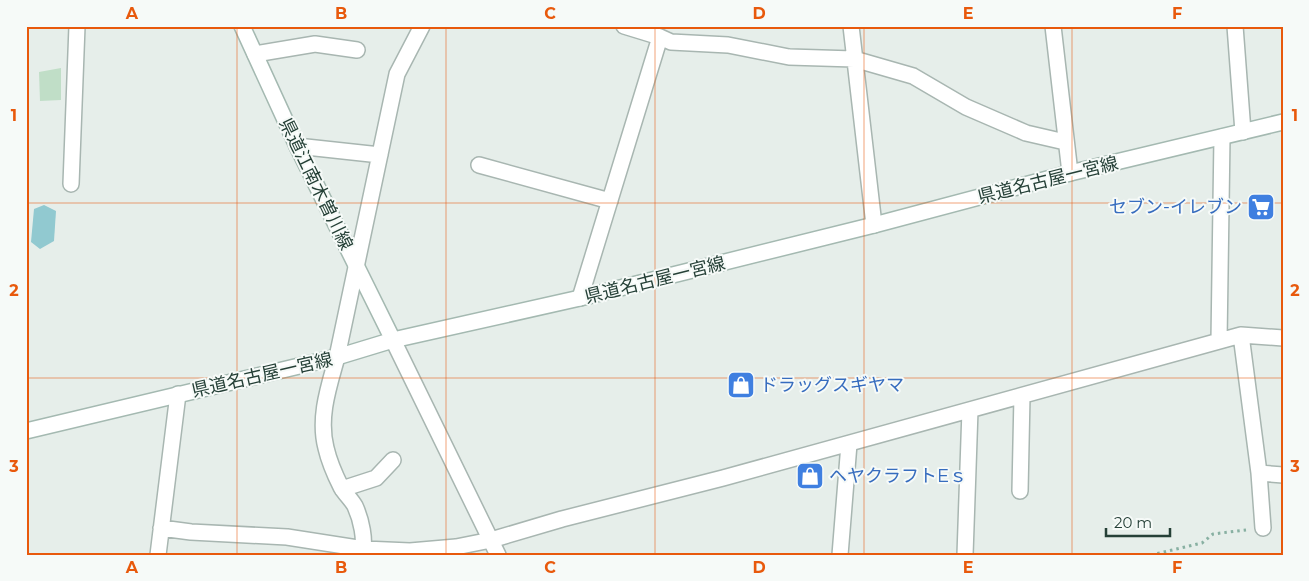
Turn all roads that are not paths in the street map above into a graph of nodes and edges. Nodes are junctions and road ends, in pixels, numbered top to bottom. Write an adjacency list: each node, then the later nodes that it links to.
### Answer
1 (76, 26): 20 (street)
2 (242, 26): 10 (street, 県道江南木曽川線)
3 (422, 26): 17 (street)
4 (624, 26): 8 (street)
5 (851, 26): 11 (street)
6 (1053, 26): 15 (street)
7 (1235, 26): 13 (street)
8 (660, 36): 11 (street); 21 (street)
9 (357, 50): 10 (street)
10 (255, 54): 16 (street, 県道江南木曽川線)
11 (854, 59): 15 (street); 22 (street)
12 (1283, 122): 13 (street, 県道名古屋一宮線)
13 (1244, 132): 14 (street, 県道名古屋一宮線)
14 (1222, 137): 19 (street, 県道名古屋一宮線); 28 (street)
15 (1065, 142): 19 (street)
16 (297, 146): 17 (street); 23 (street, 県道江南木曽川線)
17 (380, 155): 23 (street)
18 (479, 165): 21 (street)
19 (1070, 173): 22 (street, 県道名古屋一宮線)
20 (71, 184)
21 (610, 201): 24 (street)
22 (874, 225): 24 (street, 県道名古屋一宮線)
23 (356, 266): 27 (street, 県道江南木曽川線); 29 (street)
24 (580, 298): 27 (street, 県道名古屋一宮線)
25 (1241, 334): 26 (street); 28 (street); 36 (street)
26 (1283, 338)
27 (393, 340): 29 (street, 県道名古屋一宮線); 42 (street, 県道江南木曽川線)
28 (1219, 341): 31 (street)
29 (337, 357): 30 (street, 県道名古屋一宮線); 38 (street)
30 (178, 394): 33 (street, 県道名古屋一宮線); 40 (street)
31 (1022, 396): 32 (street); 39 (street)
32 (970, 410): 34 (street); 47 (street)
33 (26, 431)
34 (848, 444): 42 (street); 46 (street)
35 (393, 460): 38 (street)
36 (1259, 473): 37 (street); 41 (street)
37 (1283, 475)
38 (342, 489): 43 (street)
39 (1020, 491)
40 (161, 528): 43 (street); 44 (street)
41 (1263, 528)
42 (491, 540): 43 (street); 45 (street, 県道江南木曽川線)
43 (363, 552)
44 (158, 555)
45 (498, 555)
46 (840, 555)
47 (965, 555)

